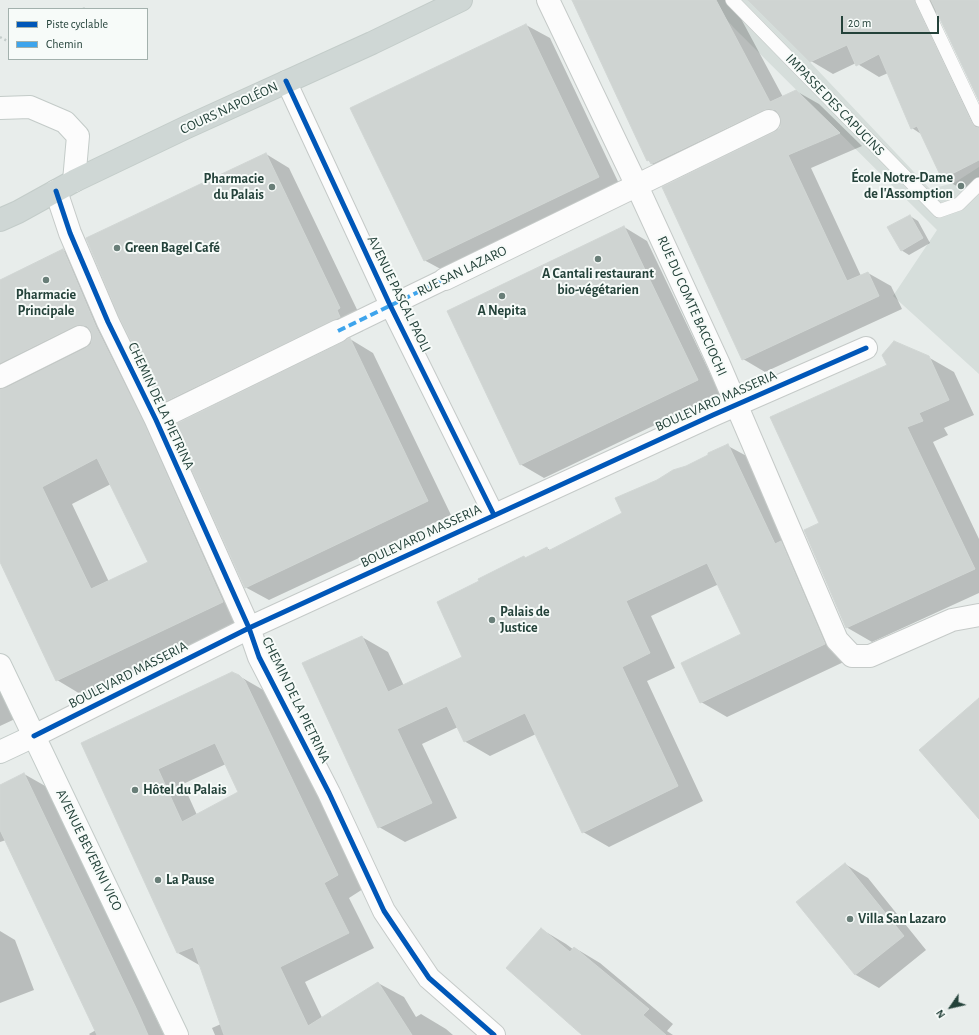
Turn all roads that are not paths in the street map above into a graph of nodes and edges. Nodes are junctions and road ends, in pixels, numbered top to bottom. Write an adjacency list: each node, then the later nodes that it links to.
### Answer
1 (461, 0): 5 (main road, COURS NAPOLÉON)
2 (548, 0): 11 (street, RUE DU COMTE BACCIOCHI)
3 (732, 0): 9 (lane, IMPASSE DES CAPUCINS)
4 (922, 0): 7 (lane)
5 (286, 82): 10 (main road, COURS NAPOLÉON); 14 (street, AVENUE PASCAL PAOLI)
6 (0, 108): 10 (street)
7 (979, 120)
8 (769, 121): 11 (street, RUE SAN LAZARO)
9 (979, 184)
10 (65, 186): 12 (main road, COURS NAPOLÉON); 20 (street, CHEMIN DE LA PIETRINA)
11 (637, 186): 13 (street, RUE SAN LAZARO); 19 (street, RUE DU COMTE BACCIOCHI)
12 (0, 220)
13 (445, 279): 14 (street, RUE SAN LAZARO)
14 (390, 305): 15 (street, RUE SAN LAZARO); 21 (street, AVENUE PASCAL PAOLI)
15 (338, 331): 20 (street, RUE SAN LAZARO)
16 (80, 337): 18 (street)
17 (866, 348): 19 (street, BOULEVARD MASSERIA)
18 (0, 377)
19 (736, 405): 21 (street, BOULEVARD MASSERIA); 22 (street, RUE DU COMTE BACCIOCHI)
20 (156, 420): 23 (street, CHEMIN DE LA PIETRINA)
21 (494, 515): 23 (street, BOULEVARD MASSERIA)
22 (979, 615)
23 (250, 628): 25 (street, BOULEVARD MASSERIA); 28 (street, CHEMIN DE LA PIETRINA)
24 (0, 665): 25 (street, AVENUE BEVERINI VICO)
25 (34, 736): 26 (street, BOULEVARD MASSERIA); 27 (street, AVENUE BEVERINI VICO)
26 (0, 752)
27 (177, 1035)
28 (494, 1035)

